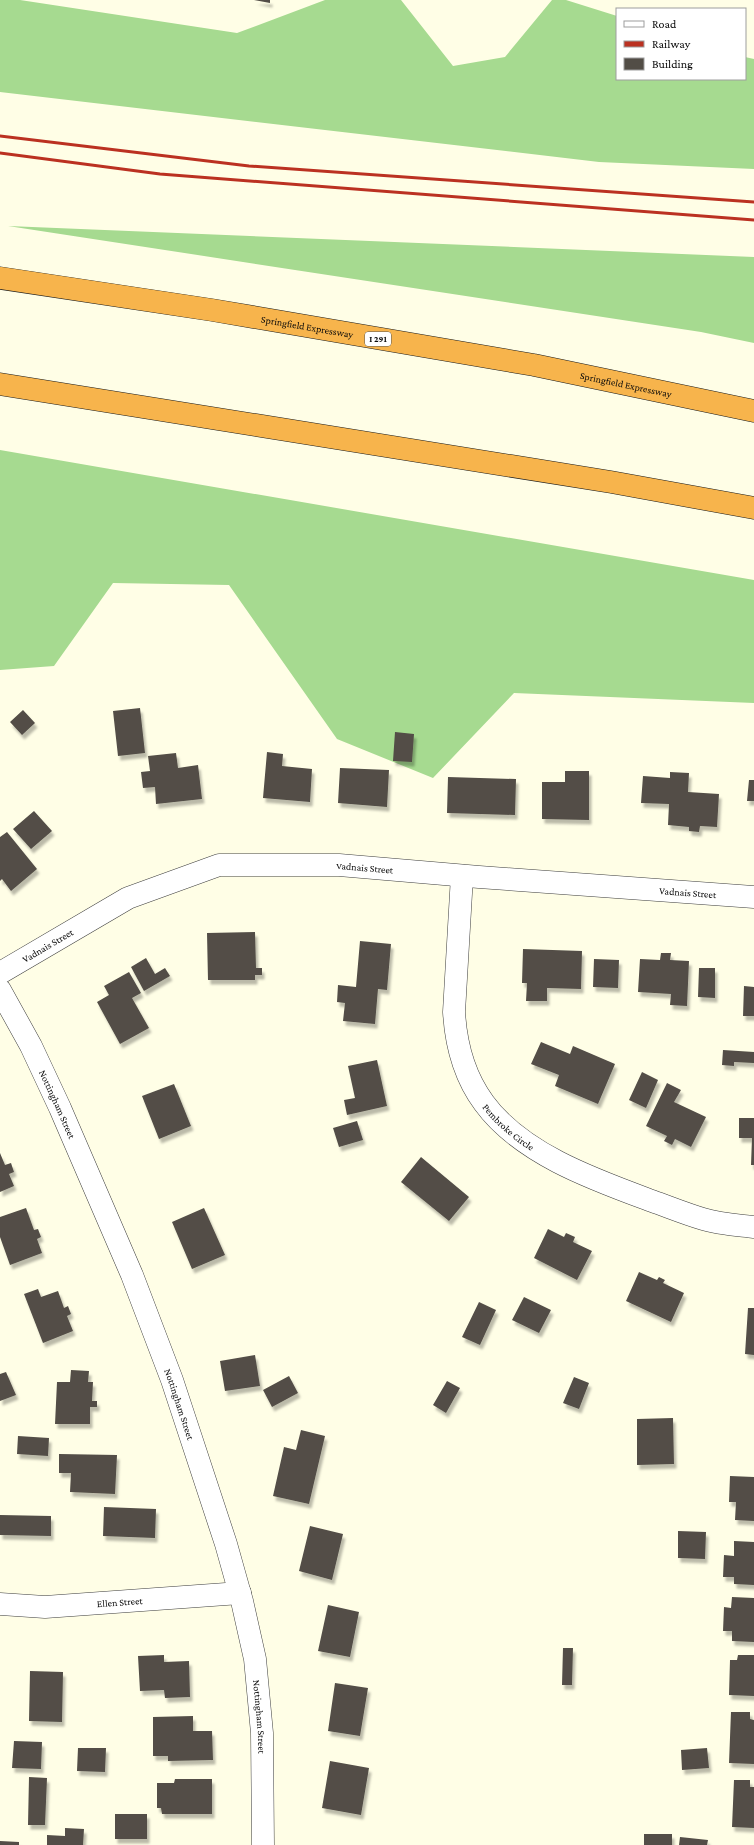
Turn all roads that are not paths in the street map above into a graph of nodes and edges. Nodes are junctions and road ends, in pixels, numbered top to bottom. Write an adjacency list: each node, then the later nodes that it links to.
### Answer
1 (0, 278): 3 (highway, Springfield Expressway / I 291)
2 (0, 384): 4 (highway)
3 (754, 411)
4 (754, 508)
5 (462, 876): 6 (street, Vadnais Street); 7 (street, Vadnais Street); 9 (street, Pembroke Circle)
6 (754, 897)
7 (0, 973)
8 (0, 990): 10 (street, Nottingham Street)
9 (754, 1227)
10 (240, 1593): 11 (street, Ellen Street); 12 (street, Nottingham Street)
11 (0, 1604)
12 (263, 1845)

